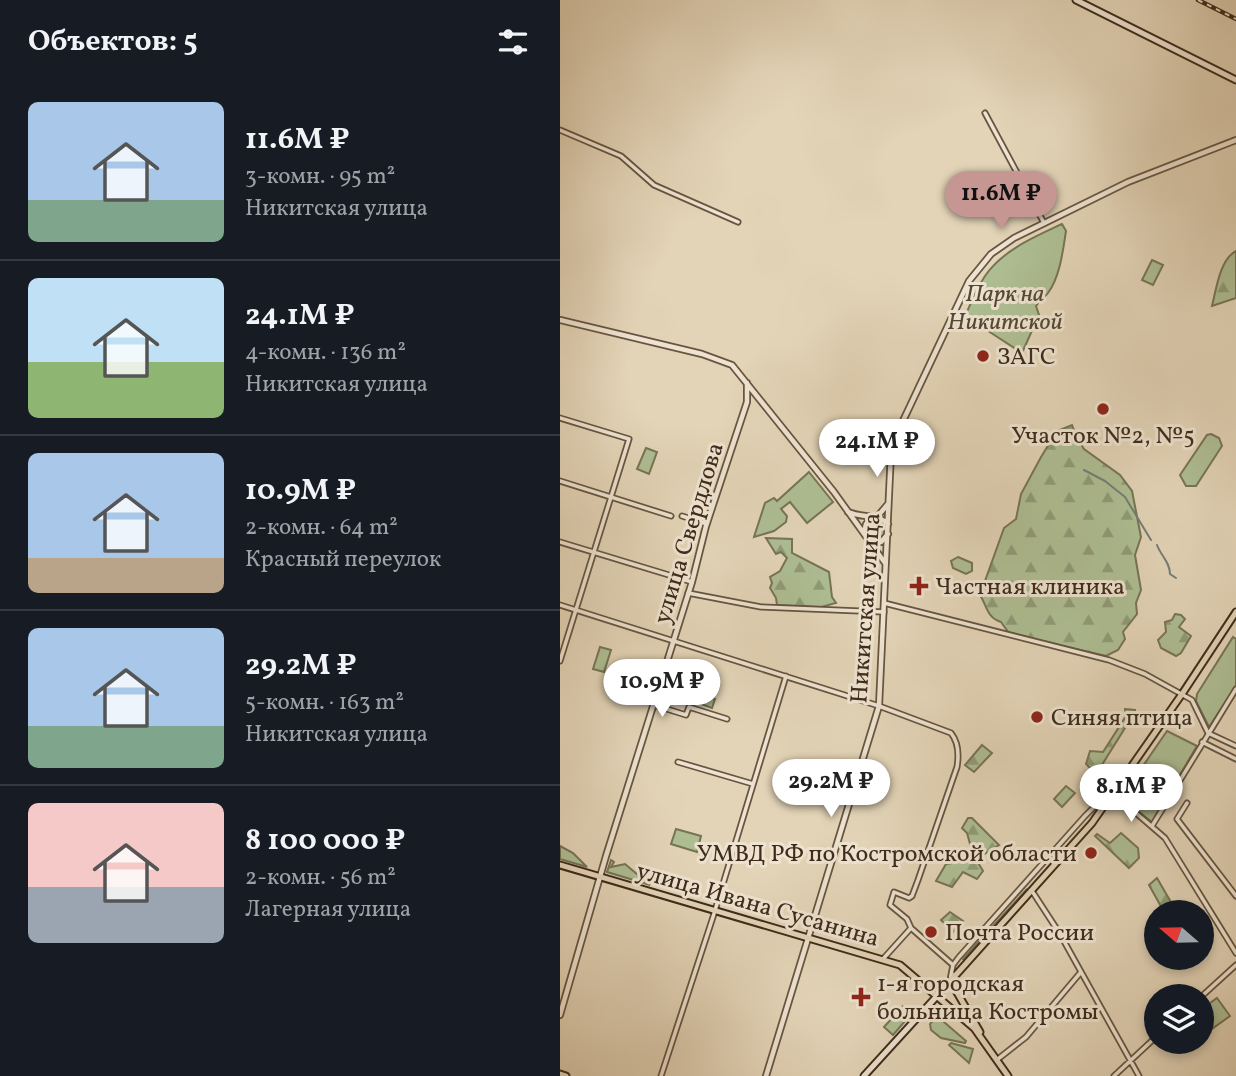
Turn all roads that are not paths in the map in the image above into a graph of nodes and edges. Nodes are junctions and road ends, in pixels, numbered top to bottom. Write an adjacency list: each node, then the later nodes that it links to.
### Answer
1 (1076, 0): 2 (main road)
2 (1236, 79)
3 (985, 113): 7 (street)
4 (560, 130): 6 (street)
5 (1236, 140): 7 (street, Никитская улица)
6 (738, 222)
7 (1044, 223): 18 (street, Никитская улица)
8 (560, 320): 9 (street)
9 (747, 383): 10 (street); 11 (street, улица Свердлова)
10 (757, 395): 11 (street); 12 (street); 13 (street)
11 (748, 397): 12 (street); 14 (street, улица Свердлова)
12 (753, 403): 13 (street); 14 (street)
13 (764, 405): 19 (street)
14 (744, 409): 23 (street, улица Свердлова)
15 (560, 418): 17 (street)
16 (560, 481): 17 (street)
17 (611, 497): 20 (street); 29 (street)
18 (889, 503): 22 (street); 24 (street, Никитская улица)
19 (848, 512): 22 (street); 26 (street)
20 (671, 516)
21 (682, 516): 23 (street)
22 (875, 517): 24 (street); 26 (street)
23 (707, 524): 31 (street, улица Свердлова)
24 (889, 524): 25 (street, Никитская улица)
25 (889, 533): 27 (street); 30 (street, Никитская улица)
26 (864, 534): 27 (street)
27 (868, 539): 30 (street)
28 (560, 542): 29 (street)
29 (594, 552): 31 (street); 35 (street)
30 (885, 563): 33 (street, Никитская улица)
31 (692, 582): 32 (street, улица Свердлова)
32 (688, 593): 36 (street); 40 (street, улица Свердлова)
33 (884, 603): 36 (street, Никитская улица); 44 (street)
34 (560, 604): 35 (street)
35 (576, 610): 40 (street); 41 (street)
36 (884, 612): 46 (street, Никитская улица)
37 (1236, 612): 38 (main road)
38 (1229, 622): 39 (street); 44 (main road)
39 (1236, 626)
40 (674, 640): 42 (street); 45 (street, улица Свердлова)
41 (560, 661)
42 (786, 676): 46 (street); 53 (street)
43 (1236, 689): 48 (street)
44 (1182, 694): 48 (street); 54 (main road)
45 (654, 705): 47 (street); 58 (street, улица Свердлова)
46 (879, 706): 62 (street); 63 (street, Никитская улица)
47 (727, 719)
48 (1207, 732): 49 (street); 50 (street)
49 (1202, 742): 51 (street); 56 (street)
50 (1236, 746)
51 (1236, 759)
52 (678, 762): 53 (street)
53 (753, 784): 61 (street)
54 (1114, 794): 56 (street); 59 (main road); 66 (street)
55 (1187, 803): 60 (street)
56 (1152, 826): 64 (street)
57 (560, 865): 58 (main road, улица Ивана Сусанина)
58 (601, 877): 61 (main road, улица Ивана Сусанина); 73 (street, улица Свердлова)
59 (1032, 891): 68 (street); 69 (main road)
60 (1236, 896)
61 (715, 910): 63 (main road, улица Ивана Сусанина); 80 (street)
62 (911, 928): 65 (street); 66 (street)
63 (809, 937): 65 (main road, улица Ивана Сусанина); 81 (street, Никитская улица)
64 (1236, 953)
65 (883, 959): 72 (main road, улица Ивана Сусанина)
66 (953, 965): 70 (street)
67 (1236, 965): 71 (street)
68 (1081, 972): 76 (street); 77 (street)
69 (956, 975): 70 (main road); 74 (main road)
70 (950, 981): 72 (main road)
71 (1214, 985)
72 (937, 996): 74 (main road, улица Ивана Сусанина); 82 (main road)
73 (560, 1015)
74 (983, 1038): 76 (main road)
75 (1144, 1048): 77 (street)
76 (998, 1059): 83 (main road)
77 (1130, 1061): 84 (street); 85 (street)
78 (560, 1074): 79 (main road)
79 (566, 1076)
80 (661, 1076)
81 (766, 1076)
82 (864, 1076)
83 (1008, 1076)
84 (1114, 1076)
85 (1139, 1076)

